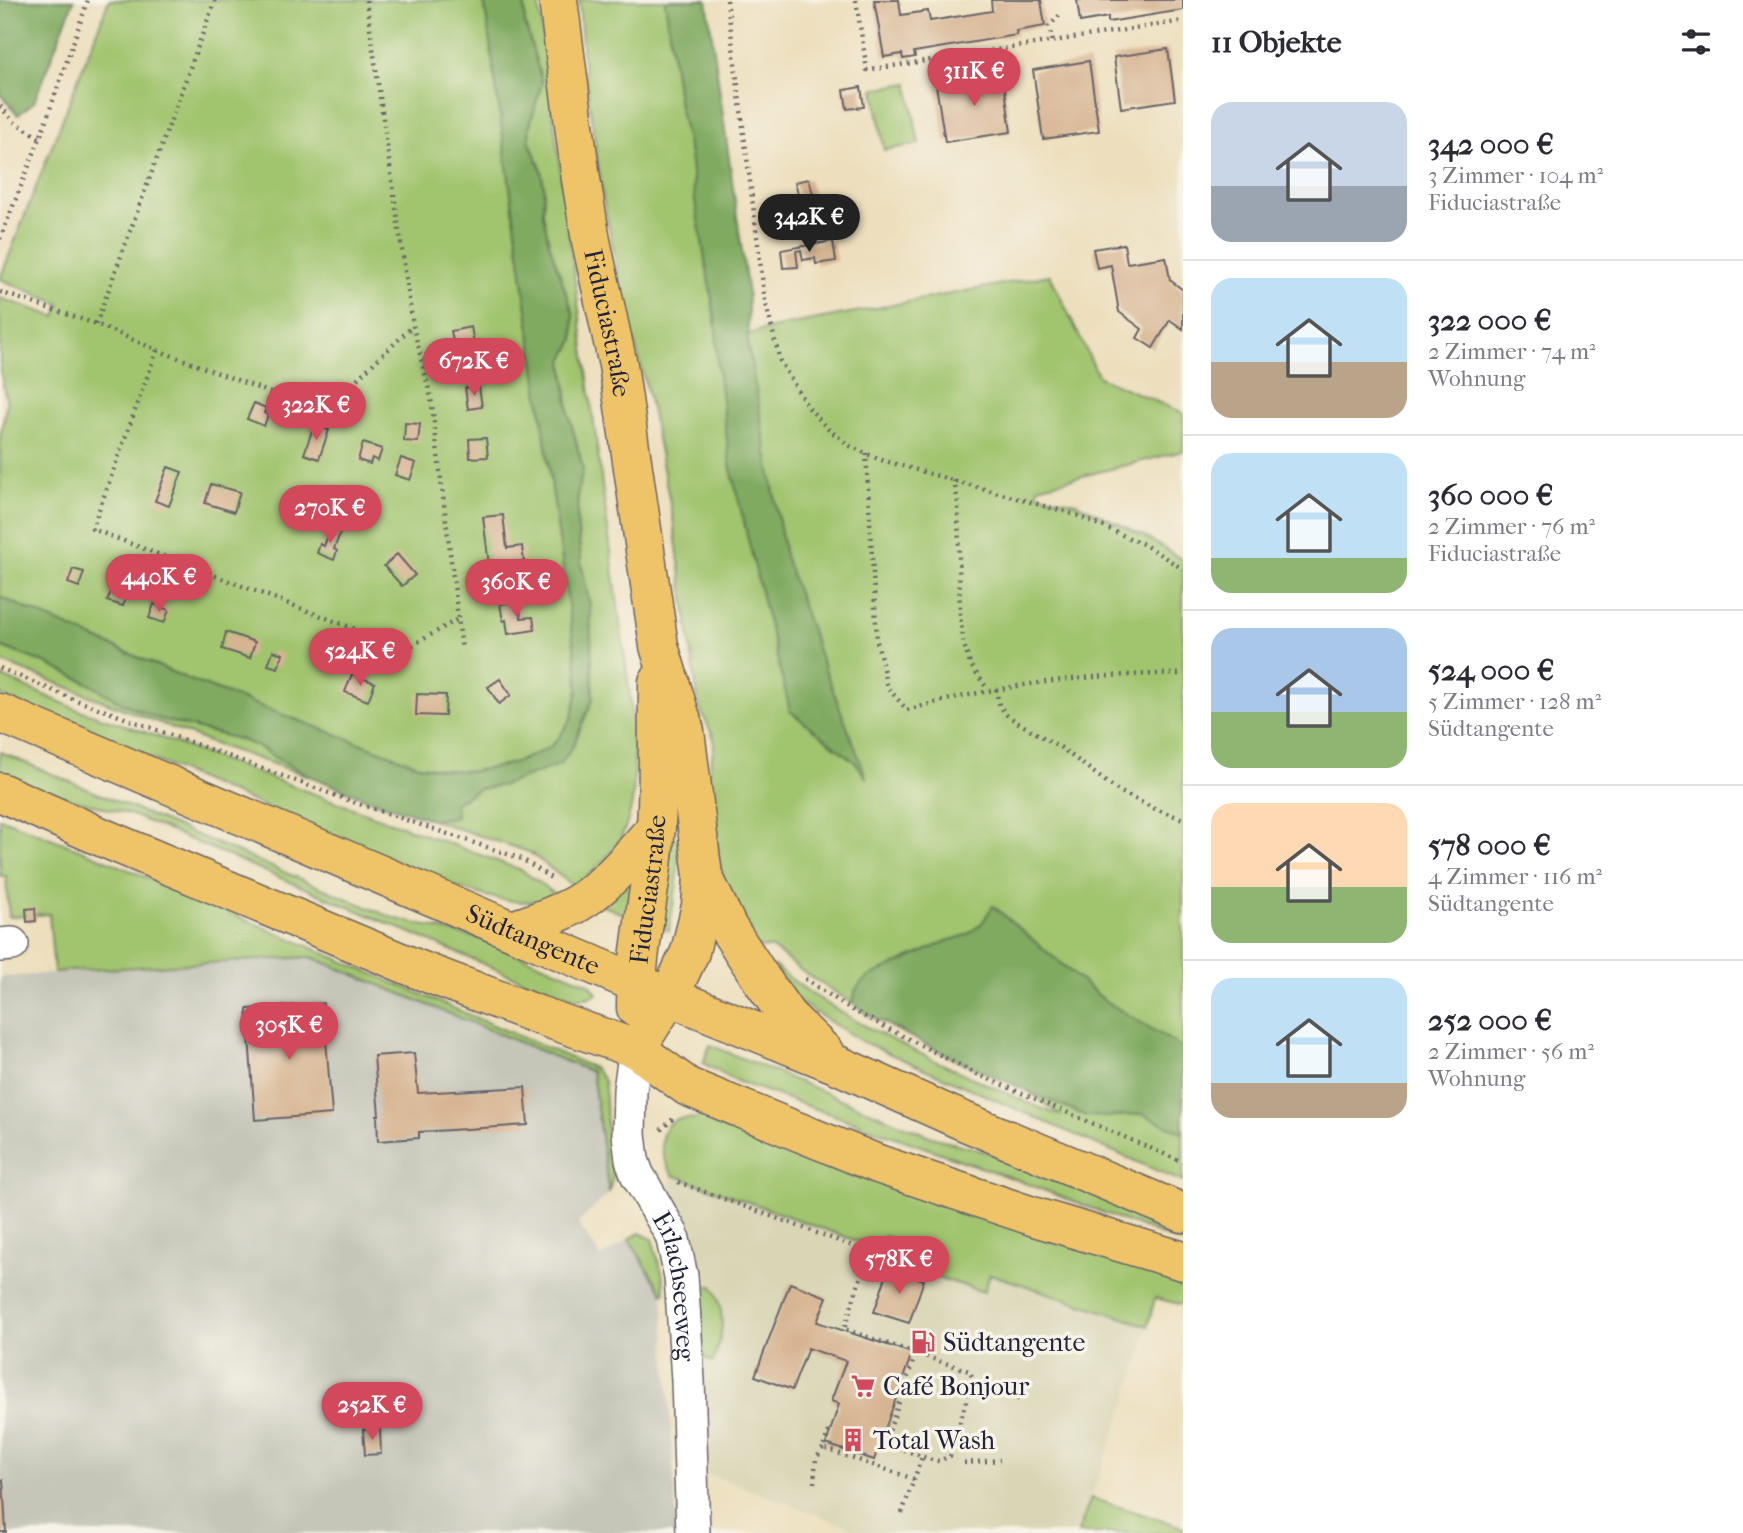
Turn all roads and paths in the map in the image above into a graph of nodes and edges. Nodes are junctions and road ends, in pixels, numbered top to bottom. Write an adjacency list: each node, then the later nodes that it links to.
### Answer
1 (88, 0): 11 (path)
2 (215, 0): 14 (path)
3 (366, 0): 15 (path)
4 (558, 0): 21 (main road, Fiduciastraße)
5 (727, 0): 17 (path)
6 (856, 0): 9 (path)
7 (1060, 15): 9 (path)
8 (1183, 20): 9 (path)
9 (1052, 41)
10 (0, 106): 11 (path)
11 (40, 138): 12 (path)
12 (0, 237)
13 (0, 292): 14 (path)
14 (96, 324): 16 (path)
15 (413, 326): 16 (path); 20 (path)
16 (156, 350): 20 (path)
17 (866, 453): 18 (path); 26 (path)
18 (954, 480): 19 (path); 26 (path)
19 (1183, 569)
20 (458, 619): 22 (path)
21 (659, 646): 31 (main road, Fiduciastraße); 32 (main road, Fiduciastraße)
22 (463, 650)
23 (0, 667): 27 (path)
24 (1183, 674): 25 (path)
25 (996, 689): 26 (path); 30 (path)
26 (988, 690)
27 (73, 699)
28 (0, 713): 33 (main road, Südtangente)
29 (0, 792): 35 (main road)
30 (1183, 819)
31 (656, 828): 33 (main road); 34 (main road, Fiduciastraße)
32 (703, 876): 34 (main road, Fiduciastraße); 36 (main road)
33 (513, 930): 34 (main road, Südtangente)
34 (653, 990): 35 (main road, Fiduciastraße); 36 (main road, Südtangente)
35 (636, 1049): 39 (main road); 51 (street, Erlachseeweg)
36 (838, 1065): 38 (main road, Südtangente)
37 (676, 1181): 40 (path)
38 (1183, 1213)
39 (1183, 1261)
40 (916, 1353): 45 (path); 45 (path)
41 (993, 1385): 42 (path)
42 (1021, 1401)
43 (829, 1431): 44 (path)
44 (823, 1448): 48 (path); 49 (path)
45 (922, 1457): 48 (path)
46 (1000, 1460): 47 (path)
47 (964, 1462)
48 (914, 1479): 50 (path)
49 (814, 1483)
50 (902, 1513)
51 (693, 1533)

